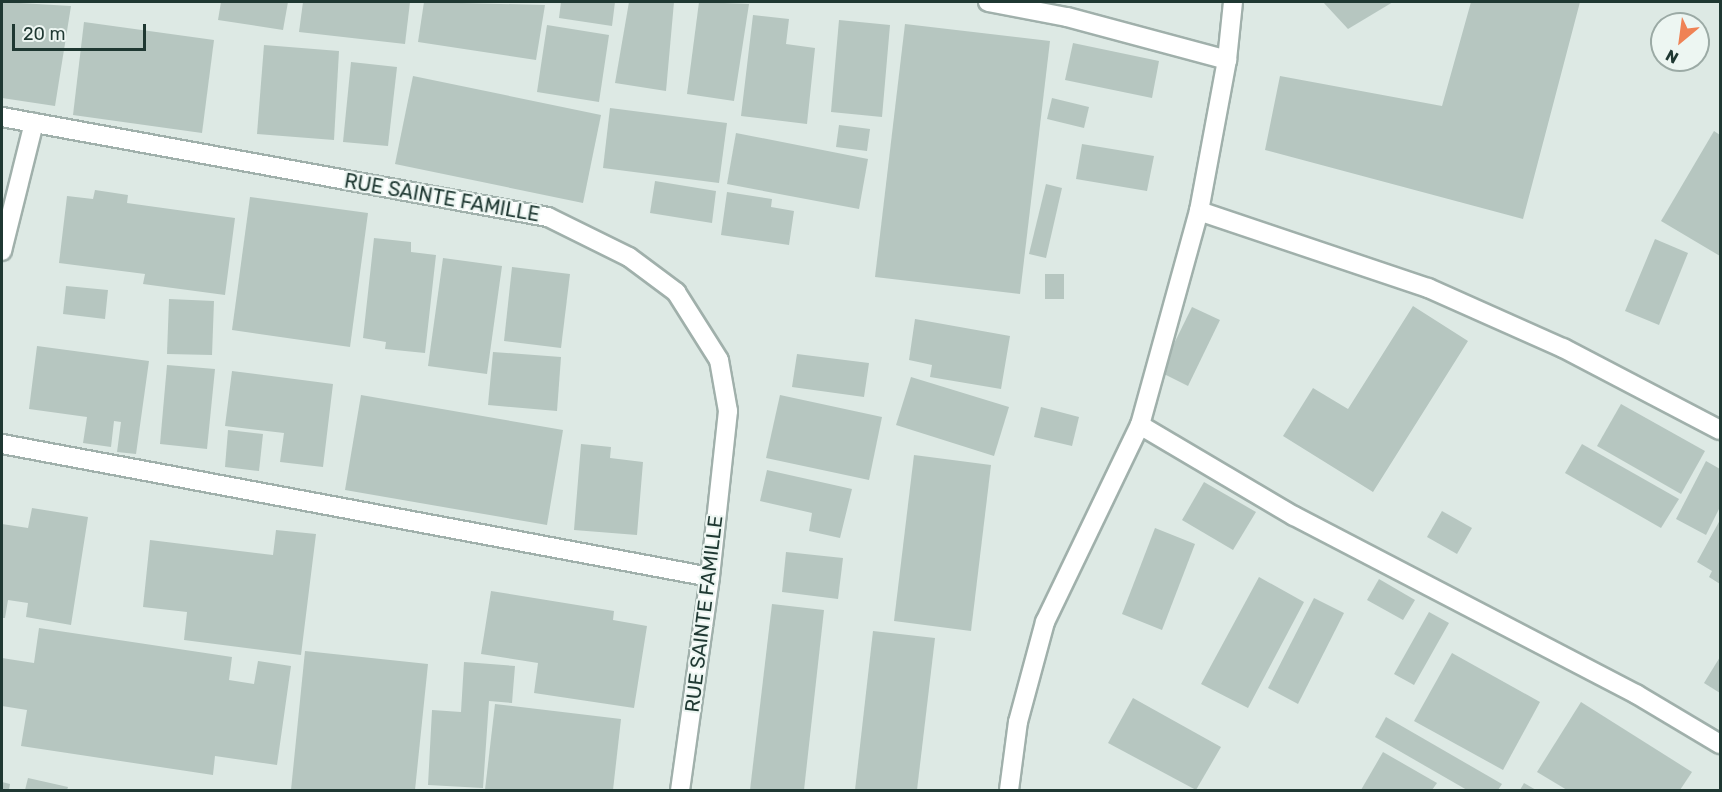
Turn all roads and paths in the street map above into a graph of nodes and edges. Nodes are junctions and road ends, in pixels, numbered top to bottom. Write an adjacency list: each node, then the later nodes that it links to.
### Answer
1 (988, 2): 3 (street)
2 (1233, 2): 3 (street)
3 (1227, 60): 6 (street)
4 (2, 117): 5 (street, RUE SAINTE FAMILLE)
5 (34, 123): 7 (street); 11 (street, RUE SAINTE FAMILLE)
6 (1198, 211): 8 (street); 9 (street)
7 (2, 251)
8 (1140, 425): 12 (street); 14 (street)
9 (1720, 430)
10 (2, 444): 11 (street)
11 (710, 577): 13 (street, RUE SAINTE FAMILLE)
12 (1720, 744)
13 (680, 790)
14 (1009, 790)

